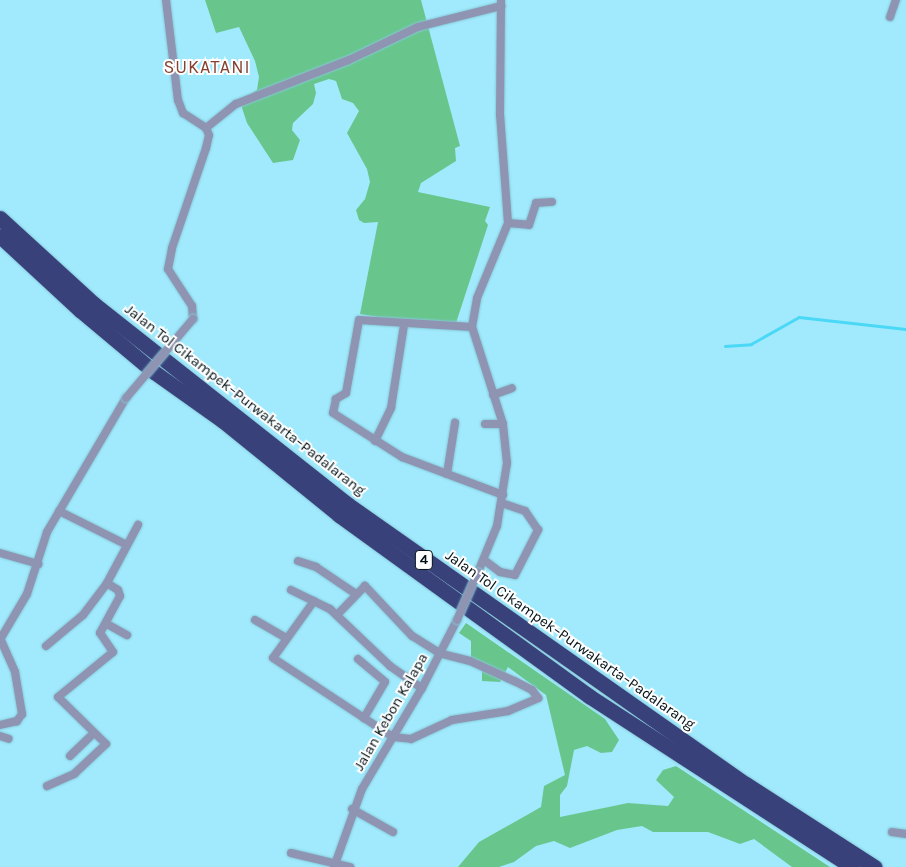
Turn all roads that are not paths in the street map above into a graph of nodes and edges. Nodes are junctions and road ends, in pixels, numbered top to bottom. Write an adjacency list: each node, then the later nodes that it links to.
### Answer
1 (166, 0): 5 (street)
2 (896, 0): 4 (street)
3 (501, 3): 5 (street); 8 (street)
4 (890, 17)
5 (206, 128): 20 (street, bridge)
6 (552, 202): 8 (street)
7 (0, 218): 57 (highway, Jalan Tol Cikampek–Purwakarta–Padalarang / 4)
8 (508, 223): 11 (street)
9 (0, 236): 56 (highway, Jalan Tol Cikampek–Purwakarta–Padalarang / 4)
10 (404, 325): 11 (street); 17 (street); 17 (street)
11 (472, 327): 13 (street, Jalan Kebon Kalapa)
12 (512, 388): 13 (street)
13 (493, 396): 16 (street, Jalan Kebon Kalapa)
14 (455, 423): 18 (street)
15 (485, 424): 16 (street)
16 (503, 424): 19 (street, Jalan Kebon Kalapa)
17 (376, 441): 18 (street)
18 (447, 474): 19 (street)
19 (503, 499): 24 (street, Jalan Kebon Kalapa); 24 (street)
20 (59, 511): 22 (street); 26 (street)
21 (138, 525): 22 (street)
22 (127, 544): 27 (street)
23 (0, 553): 26 (street)
24 (484, 560): 38 (street, Jalan Kebon Kalapa, bridge)
25 (298, 561): 29 (street)
26 (38, 564): 36 (street)
27 (107, 583): 33 (street); 37 (street)
28 (291, 590): 30 (street)
29 (356, 594): 31 (street); 38 (street)
30 (314, 601): 31 (street); 35 (street)
31 (337, 615): 40 (street)
32 (255, 620): 35 (street)
33 (107, 624): 34 (street); 43 (street)
34 (127, 635)
35 (285, 637): 41 (street)
36 (0, 638): 42 (street)
37 (46, 646)
38 (441, 654): 40 (street, Jalan Kebon Kalapa); 45 (street)
39 (358, 659): 41 (street)
40 (422, 688): 45 (street, Jalan Kebon Kalapa)
41 (364, 718): 45 (street)
42 (0, 725)
43 (94, 732): 47 (street); 48 (street)
44 (0, 736): 46 (street)
45 (393, 737): 49 (street, Jalan Kebon Kalapa)
46 (9, 739)
47 (70, 756)
48 (47, 786)
49 (352, 810): 50 (street); 54 (street, Jalan Kebon Kalapa)
50 (393, 832)
51 (892, 832): 52 (street)
52 (906, 834)
53 (291, 853): 54 (street)
54 (334, 865): 55 (street)
55 (350, 867)
56 (852, 867)
57 (875, 867)

